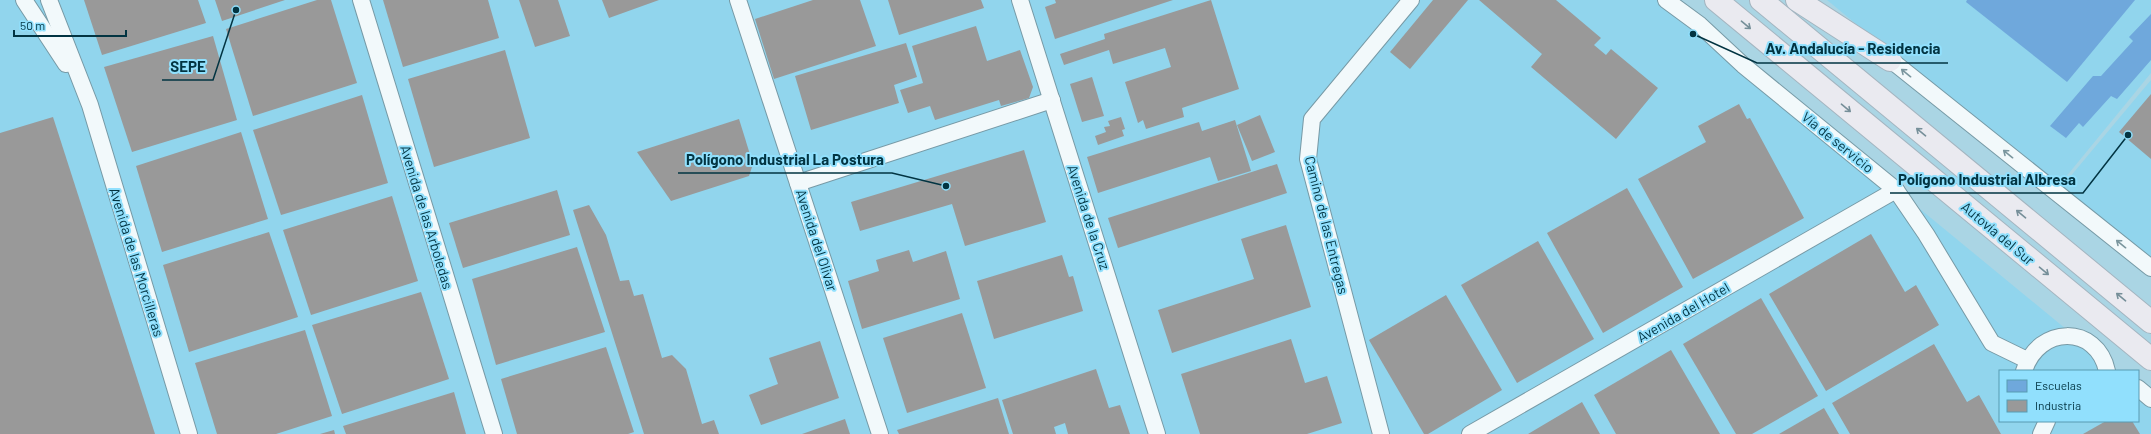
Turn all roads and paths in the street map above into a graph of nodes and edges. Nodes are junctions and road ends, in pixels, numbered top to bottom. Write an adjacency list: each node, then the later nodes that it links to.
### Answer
1 (24, 0): 13 (street)
2 (49, 0): 13 (street)
3 (361, 0): 26 (street, Avenida de las Arboledas)
4 (738, 0): 15 (street, Avenida del Olivar)
5 (1020, 0): 14 (street, Avenida de la Cruz)
6 (1411, 0): 29 (street, Camino de las Entregas)
7 (1666, 0): 16 (street, Vía de servicio)
8 (1716, 0): 19 (highway, Autovía del Sur, one-way to 19)
9 (1761, 0): 18 (highway, Autovía del Sur, one-way to 9)
10 (1797, 0): 12 (highway)
11 (1815, 0): 12 (street)
12 (1890, 60): 17 (street, one-way to 12)
13 (83, 91): 25 (street, Avenida de las Morcilleras)
14 (1052, 100): 15 (street); 28 (street, Avenida de la Cruz)
15 (798, 183): 27 (street, Avenida del Olivar)
16 (1896, 190): 20 (street, Vía de servicio); 30 (street, Avenida del Hotel)
17 (2151, 268)
18 (2151, 322)
19 (2151, 359)
20 (2025, 366): 21 (street)
21 (2107, 370)
22 (2139, 389): 23 (street)
23 (2151, 399)
24 (2047, 422): 31 (street)
25 (189, 434)
26 (494, 434)
27 (880, 434)
28 (1157, 434)
29 (1381, 434)
30 (1470, 434)
31 (2041, 434)

